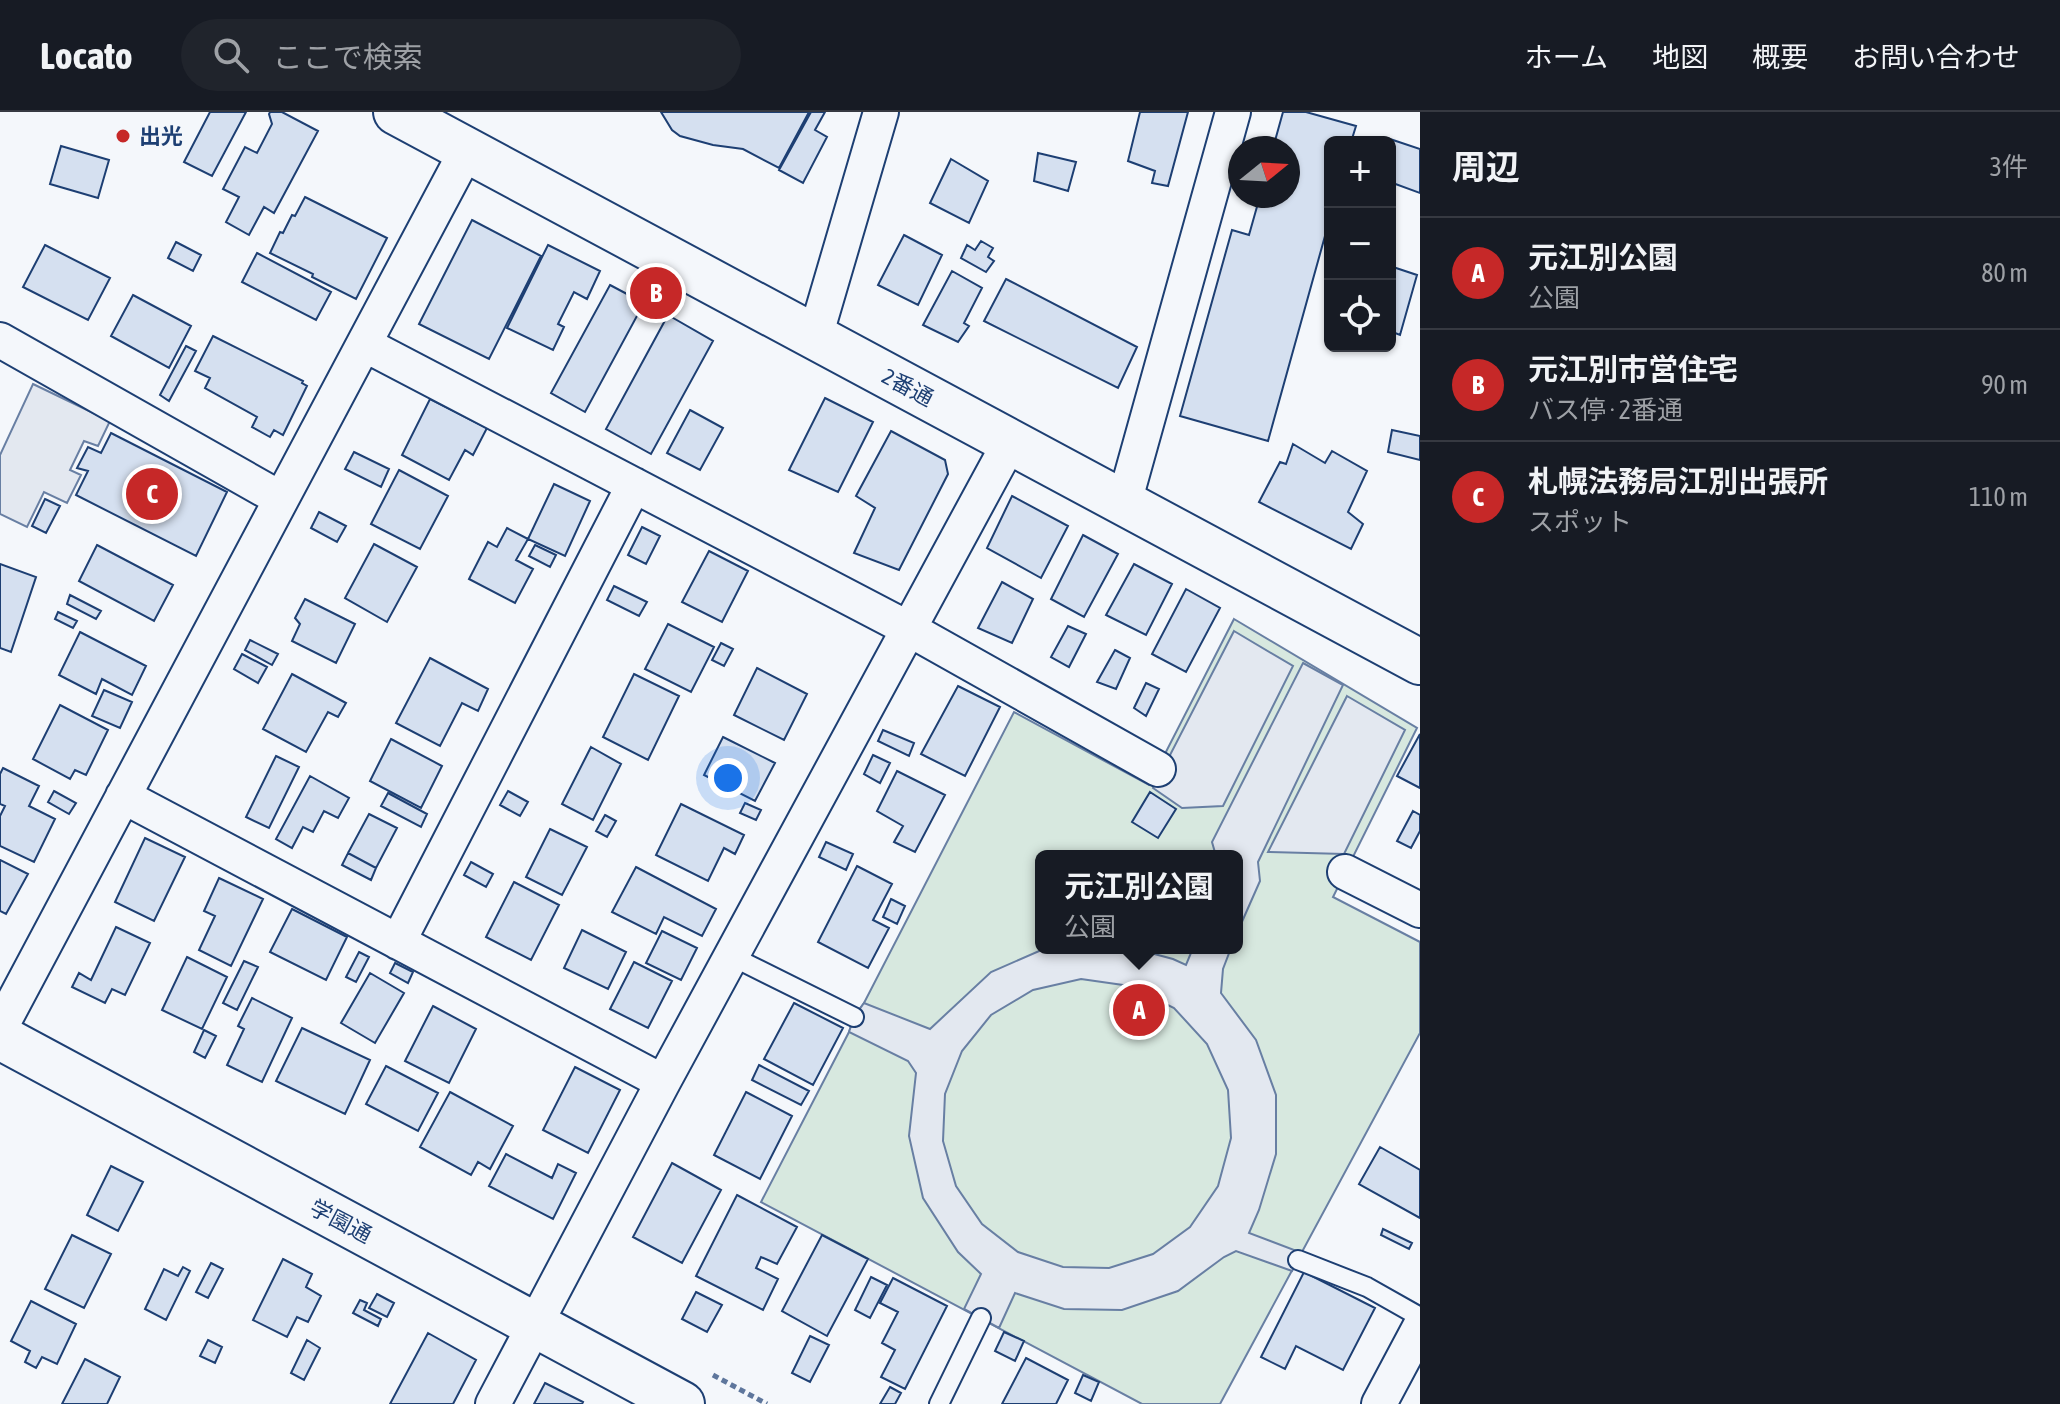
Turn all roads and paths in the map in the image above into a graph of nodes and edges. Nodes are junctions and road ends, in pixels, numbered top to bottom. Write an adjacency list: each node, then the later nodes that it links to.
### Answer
1 (396, 112): 4 (street, 2番通)
2 (881, 112): 5 (street)
3 (1233, 112): 11 (street)
4 (467, 150): 5 (street, 2番通); 7 (street)
5 (815, 337): 8 (street, 2番通)
6 (0, 340): 10 (street)
7 (364, 344): 9 (street); 10 (street)
8 (1010, 442): 11 (street, 2番通); 12 (street)
9 (634, 485): 12 (street); 18 (street)
10 (281, 499): 15 (street)
11 (1124, 503): 13 (street, 2番通)
12 (909, 629): 14 (street); 19 (street)
13 (1420, 662)
14 (1158, 769)
15 (123, 796): 18 (street); 21 (street)
16 (1345, 872): 17 (street)
17 (1420, 910)
18 (398, 942): 23 (street)
19 (731, 956): 20 (lane); 23 (street)
20 (854, 1017)
21 (0, 1028)
22 (0, 1037): 27 (street, 学園通)
23 (663, 1082): 27 (street)
24 (1298, 1260): 25 (lane)
25 (1420, 1317)
26 (981, 1318): 31 (lane)
27 (535, 1325): 29 (street); 30 (street, 学園通)
28 (1420, 1327): 32 (street)
29 (493, 1404)
30 (682, 1404)
31 (939, 1404)
32 (1379, 1404)

